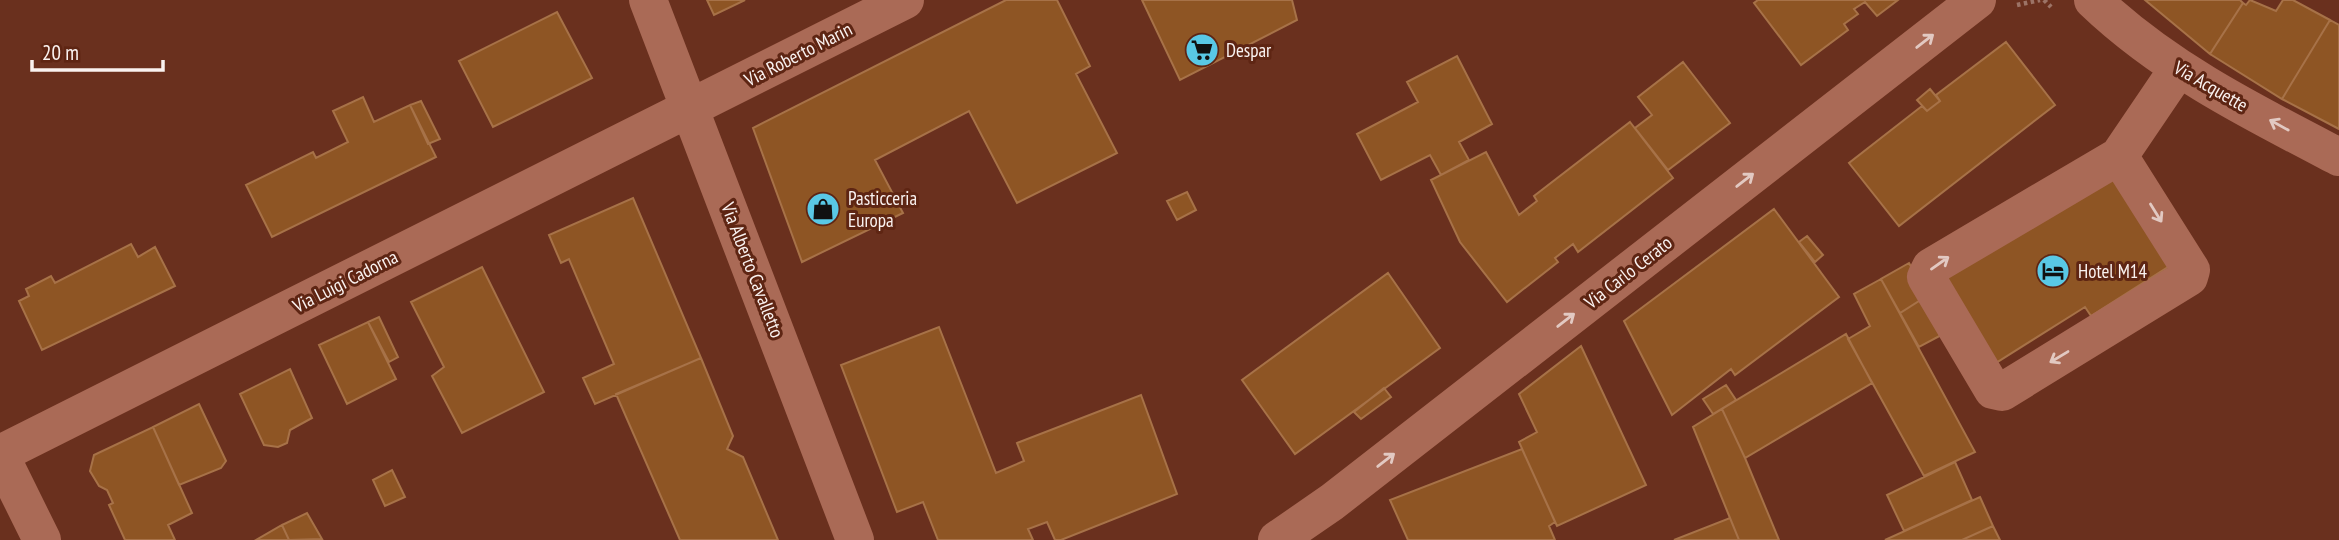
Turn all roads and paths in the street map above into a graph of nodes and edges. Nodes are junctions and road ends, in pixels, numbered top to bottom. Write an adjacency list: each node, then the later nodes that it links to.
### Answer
1 (648, 0): 6 (street, Via Alberto Cavalletto)
2 (905, 0): 6 (street, Via Roberto Marin)
3 (1977, 0): 12 (street, Via Carlo Cerato, one-way to 3)
4 (2093, 0): 5 (street, Via Acquette)
5 (2178, 69): 7 (street); 8 (street, Via Acquette, one-way to 5)
6 (690, 108): 9 (street, Via Luigi Cadorna); 11 (street, Via Alberto Cavalletto)
7 (2119, 156): 7 (street, one-way to 7)
8 (2339, 157)
9 (0, 455): 10 (street)
10 (41, 540)
11 (855, 540)
12 (1277, 540)

